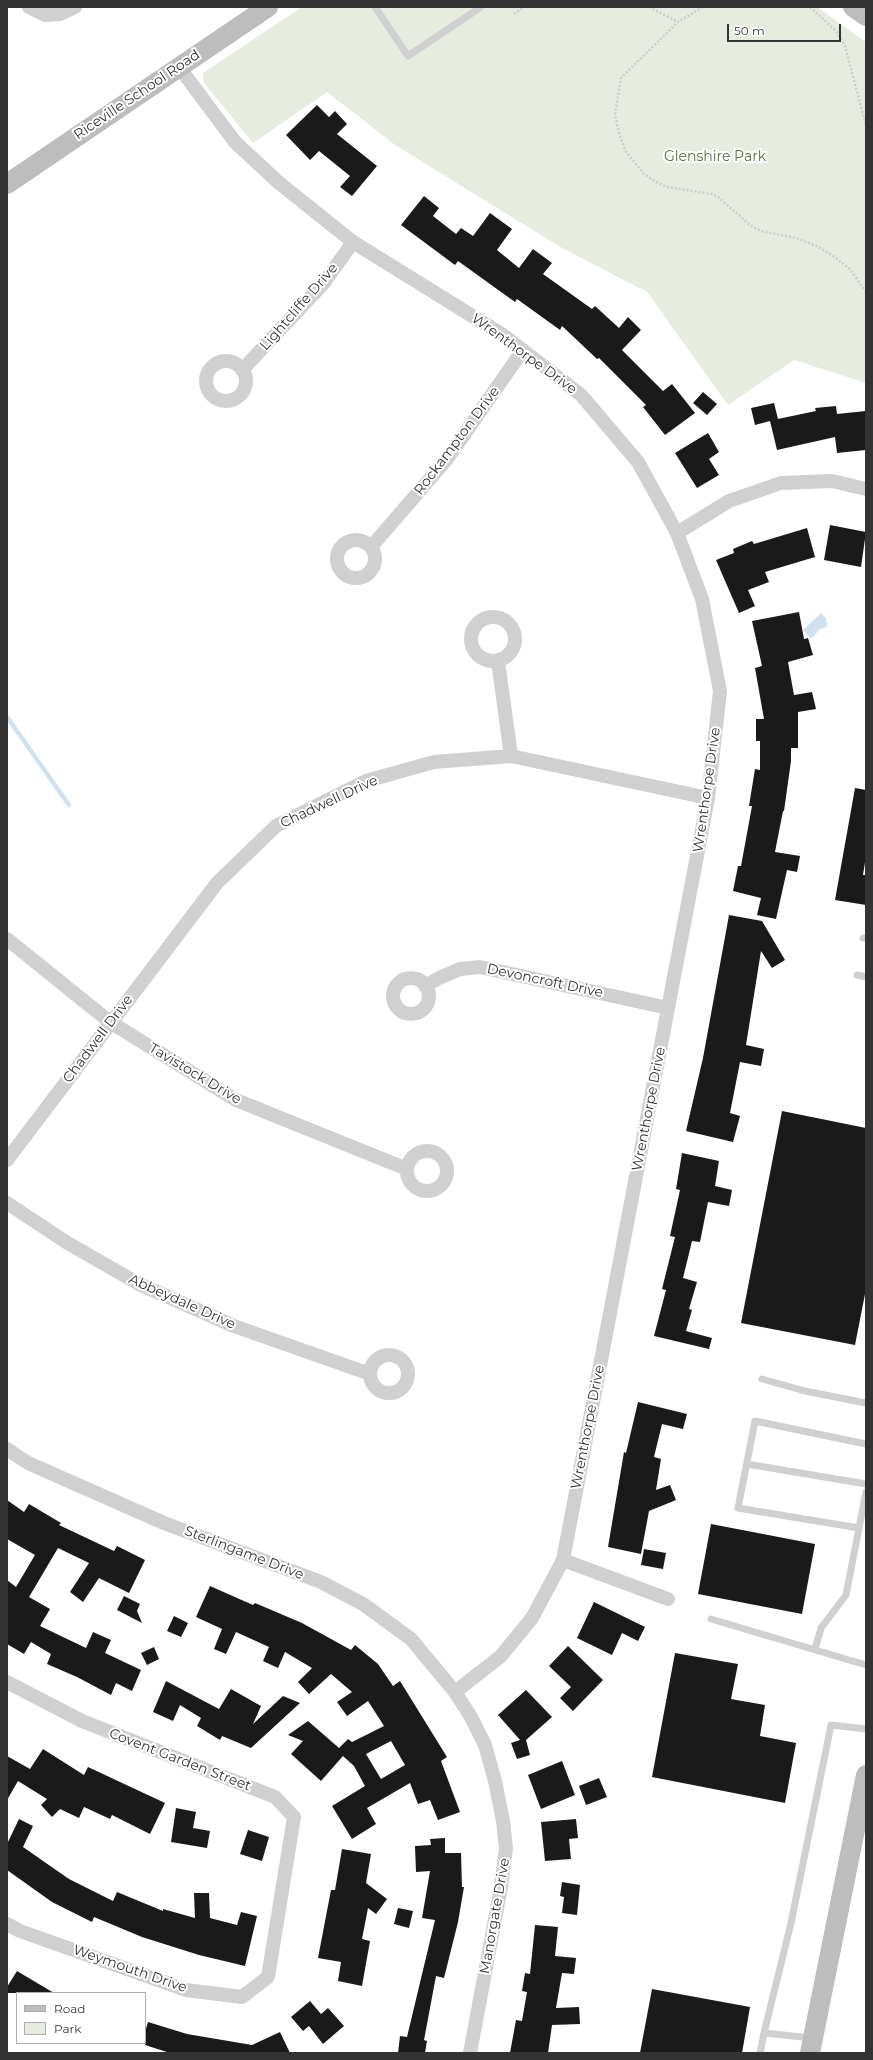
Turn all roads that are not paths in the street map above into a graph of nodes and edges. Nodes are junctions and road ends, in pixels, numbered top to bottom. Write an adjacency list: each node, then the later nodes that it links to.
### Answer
1 (29, 7): 2 (street)
2 (76, 7)
3 (268, 7): 8 (street, Riceville School Road)
4 (375, 7): 5 (lane)
5 (481, 7)
6 (853, 7): 7 (street)
7 (866, 16)
8 (179, 67): 9 (street, Riceville School Road); 10 (street, Wrenthorpe Drive)
9 (7, 184)
10 (353, 242): 11 (street, Wrenthorpe Drive); 12 (street, Lightcliffe Drive)
11 (523, 350): 14 (street, Wrenthorpe Drive); 15 (street, Rockampton Drive)
12 (242, 370)
13 (866, 489): 14 (street)
14 (677, 533): 18 (street, Wrenthorpe Drive)
15 (371, 547)
16 (498, 661): 17 (street)
17 (511, 756): 18 (street, Chadwell Drive); 24 (street, Chadwell Drive)
18 (708, 798): 23 (street, Wrenthorpe Drive)
19 (7, 939): 24 (street, Tavistock Drive)
20 (857, 975): 21 (lane)
21 (866, 977)
22 (425, 986): 23 (street, Devoncroft Drive)
23 (668, 1008): 37 (street, Wrenthorpe Drive)
24 (110, 1022): 25 (street, Chadwell Drive); 26 (street, Tavistock Drive)
25 (7, 1160)
26 (407, 1169)
27 (7, 1203): 28 (street, Abbeydale Drive)
28 (370, 1374)
29 (762, 1379): 30 (lane)
30 (866, 1403)
31 (866, 1444): 33 (lane)
32 (7, 1449): 43 (street, Sterlingame Drive)
33 (747, 1464): 34 (lane); 36 (lane)
34 (866, 1484)
35 (866, 1492): 36 (lane)
36 (859, 1528): 40 (lane)
37 (563, 1560): 38 (street); 43 (street, Wrenthorpe Drive)
38 (668, 1599)
39 (711, 1619): 40 (lane)
40 (815, 1649): 41 (lane)
41 (866, 1665)
42 (7, 1682): 46 (street, Covent Garden Street)
43 (455, 1692): 50 (street, Manorgate Drive)
44 (866, 1729): 48 (lane)
45 (866, 1776): 49 (street)
46 (285, 1876): 47 (street, Weymouth Drive)
47 (7, 1924)
48 (764, 2032): 49 (lane); 51 (lane)
49 (812, 2045)
50 (470, 2053)
51 (760, 2053)

